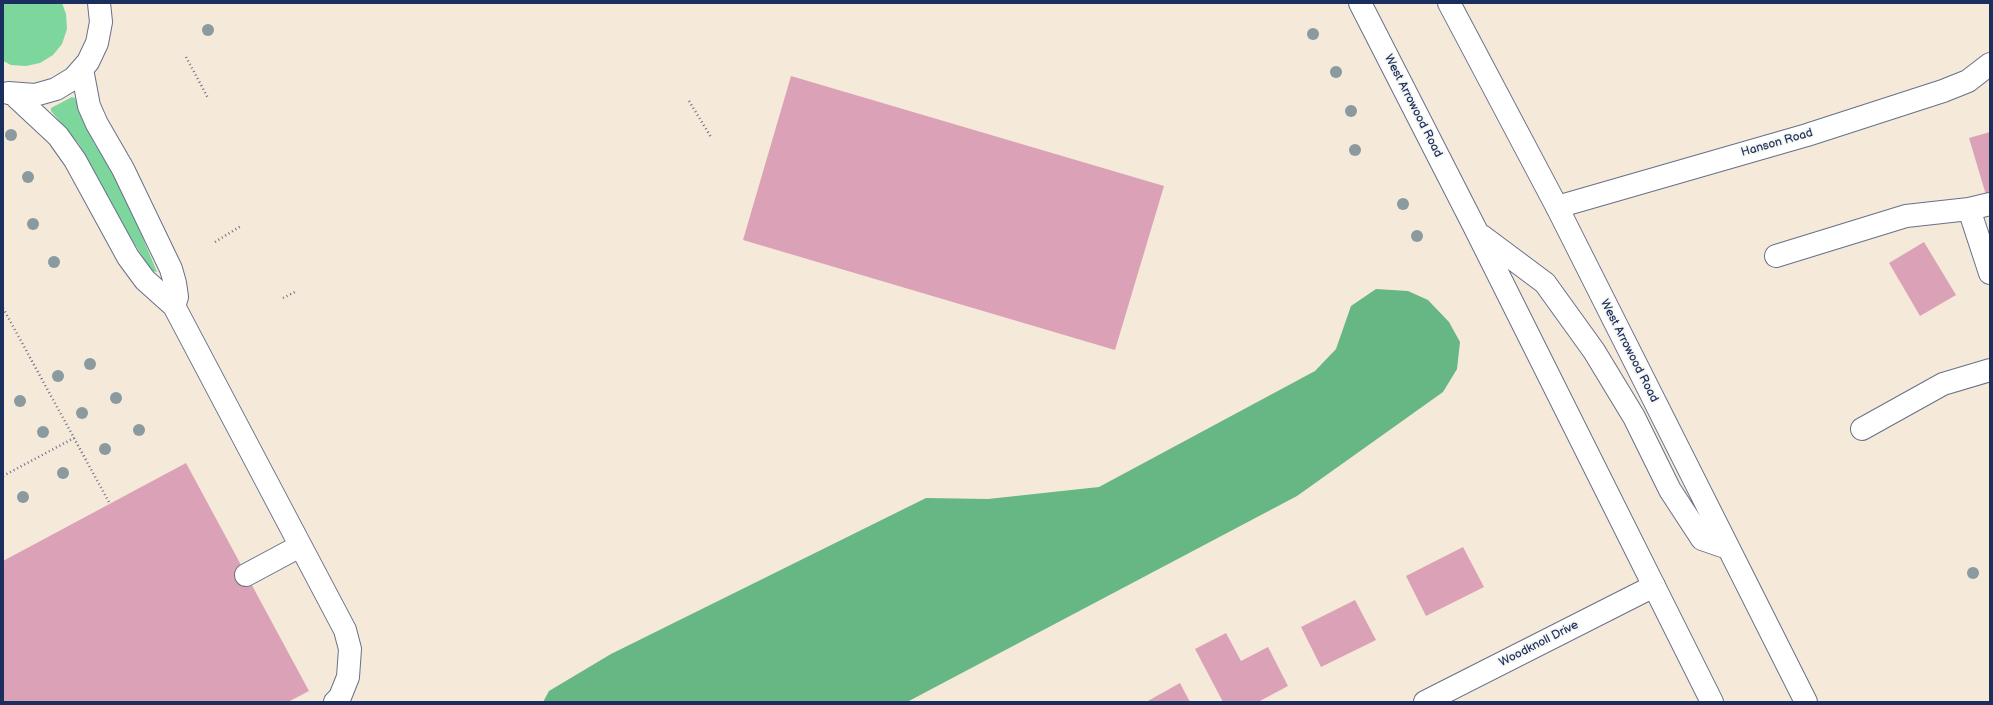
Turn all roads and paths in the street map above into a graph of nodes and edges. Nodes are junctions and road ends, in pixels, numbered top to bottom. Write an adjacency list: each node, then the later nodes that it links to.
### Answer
1 (116, 3): 4 (main road)
2 (1360, 3): 16 (main road, West Arrowood Road)
3 (1449, 3): 13 (main road, West Arrowood Road)
4 (100, 13): 7 (main road)
5 (186, 57): 9 (path)
6 (1990, 64): 13 (main road, Hanson Road)
7 (82, 69): 8 (main road); 22 (main road)
8 (9, 93): 22 (main road)
9 (208, 98)
10 (689, 101): 11 (path)
11 (711, 137)
12 (1990, 204): 14 (main road)
13 (1557, 207): 30 (main road, West Arrowood Road)
14 (1969, 209): 18 (main road); 19 (main road)
15 (241, 226): 17 (path)
16 (1478, 233): 30 (main road); 32 (main road, West Arrowood Road)
17 (215, 242)
18 (1776, 256)
19 (1990, 273)
20 (295, 292): 21 (path)
21 (283, 298)
22 (174, 306): 29 (main road)
23 (3, 308): 26 (path)
24 (1990, 370): 25 (main road)
25 (1862, 429)
26 (74, 438): 27 (path); 28 (path)
27 (3, 476)
28 (110, 504)
29 (300, 546): 31 (main road); 33 (main road)
30 (1728, 548): 36 (main road, West Arrowood Road)
31 (246, 575)
32 (1654, 586): 34 (main road, Woodknoll Drive); 35 (main road, West Arrowood Road)
33 (335, 702)
34 (1425, 702)
35 (1712, 702)
36 (1806, 702)

